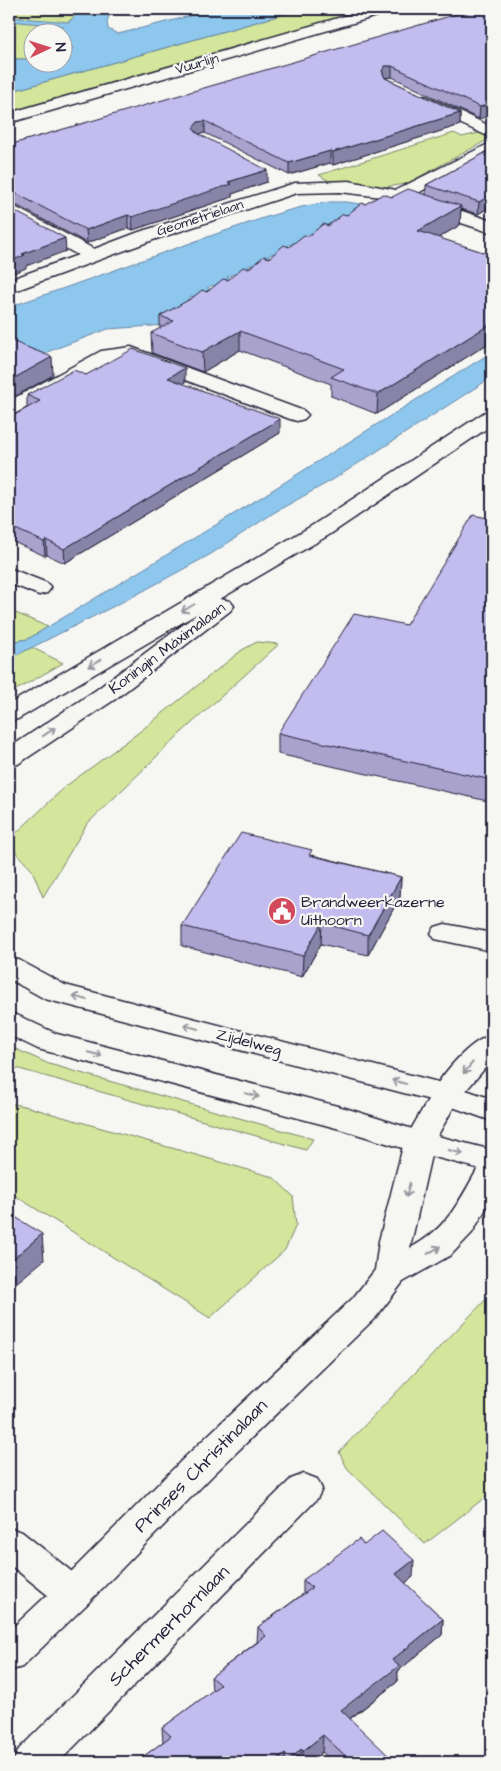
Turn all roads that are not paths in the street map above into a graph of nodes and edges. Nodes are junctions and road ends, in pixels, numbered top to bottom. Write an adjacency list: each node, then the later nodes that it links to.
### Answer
1 (385, 9): 3 (street, Vuurlijn)
2 (415, 96): 4 (street)
3 (9, 118)
4 (492, 133)
5 (492, 146): 8 (street)
6 (277, 178): 7 (street)
7 (294, 188): 8 (street, Geometrielaan); 11 (street, Geometrielaan)
8 (398, 196): 10 (street, Geometrielaan)
9 (9, 211): 11 (street)
10 (492, 227)
11 (92, 255): 12 (street, Geometrielaan)
12 (9, 287)
13 (9, 409): 14 (street)
14 (297, 415)
15 (492, 416): 16 (street, Koningin Máximalaan)
16 (321, 530): 19 (street, Koningin Máximalaan, one-way to 19); 20 (street, Koningin Máximalaan, one-way to 16)
17 (9, 575): 18 (street)
18 (39, 588)
19 (9, 714)
20 (9, 759)
21 (445, 933): 22 (street)
22 (492, 942)
23 (9, 967): 26 (street, Zijdelweg, one-way to 23)
24 (9, 1022): 28 (street, one-way to 28)
25 (492, 1045): 26 (street, one-way to 26)
26 (446, 1094): 27 (street, Zijdelweg); 28 (street)
27 (492, 1110)
28 (419, 1142): 29 (street, one-way to 29); 31 (street, one-way to 31)
29 (492, 1161)
30 (492, 1171): 31 (street, Prinses Christinalaan, one-way to 30)
31 (391, 1273): 34 (street, Prinses Christinalaan)
32 (304, 1489): 36 (street, Schermerhornlaan)
33 (9, 1543): 34 (street)
34 (73, 1594): 35 (street, Prinses Christinalaan)
35 (9, 1655)
36 (33, 1762)

